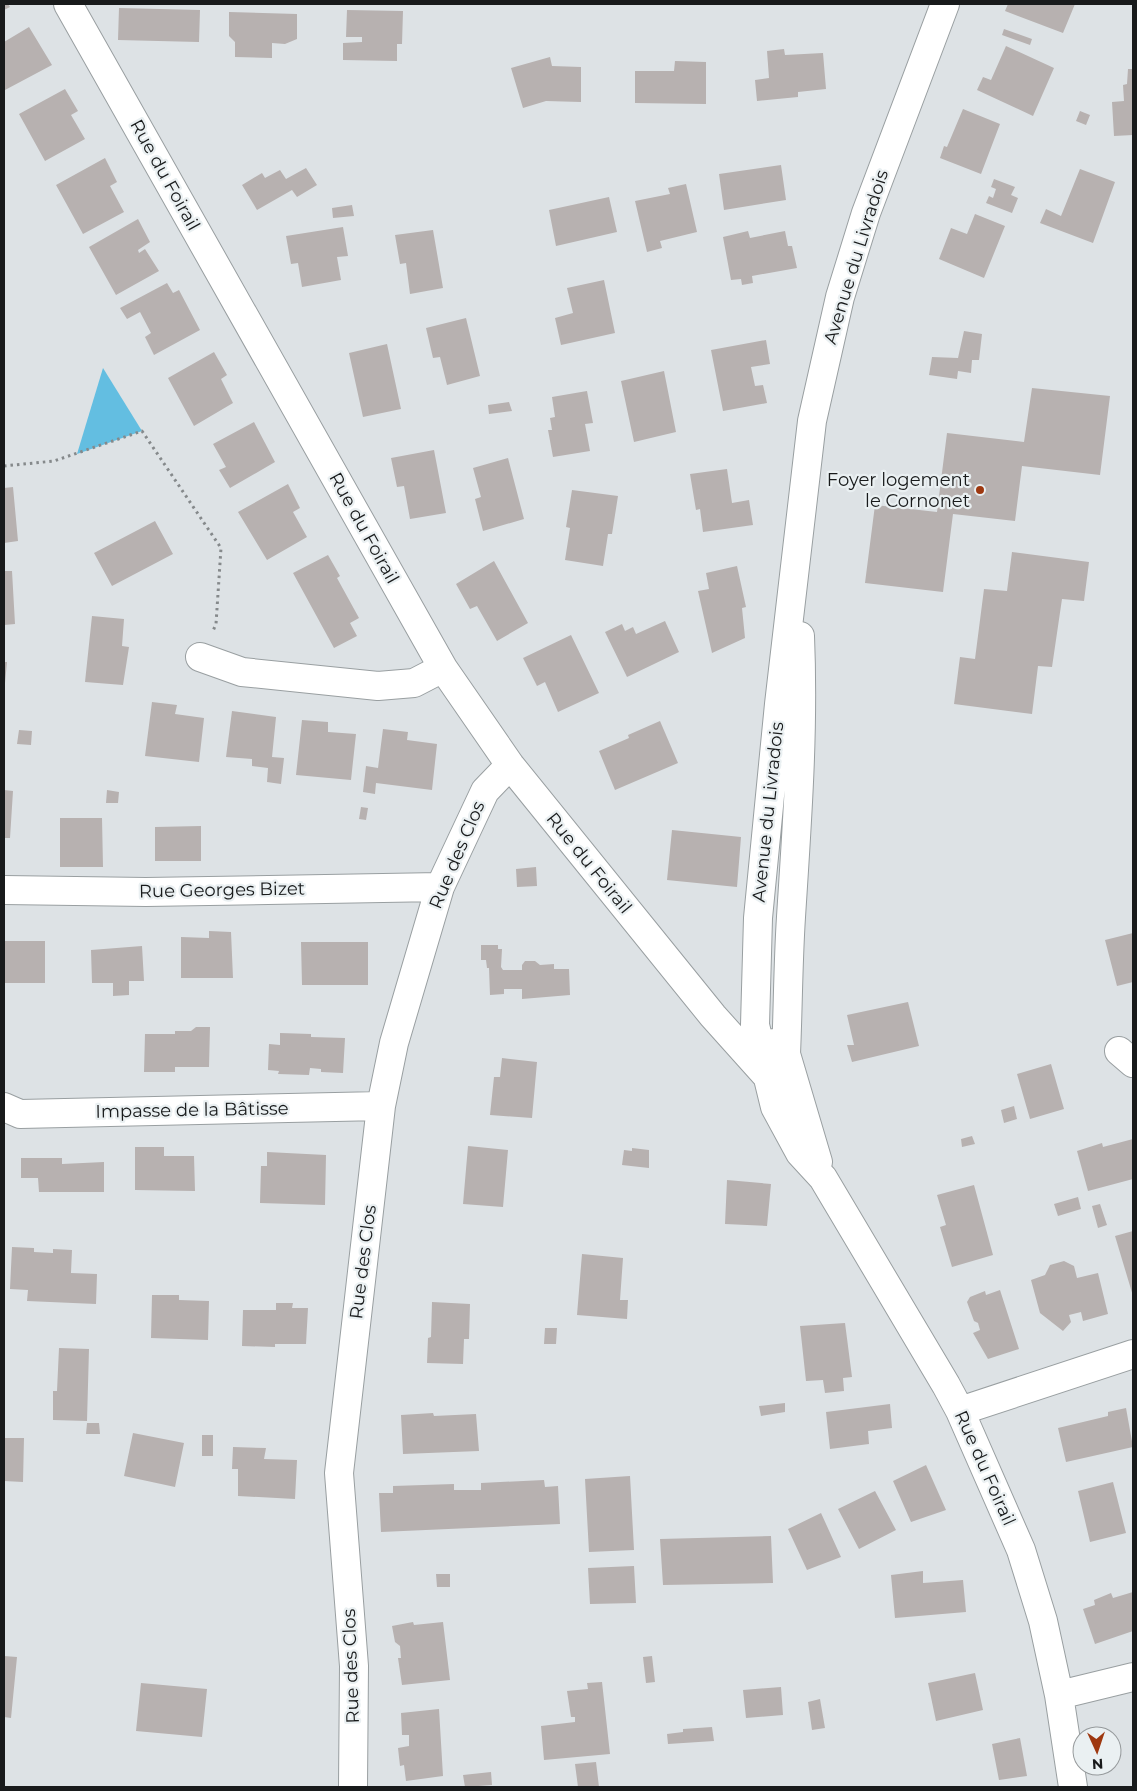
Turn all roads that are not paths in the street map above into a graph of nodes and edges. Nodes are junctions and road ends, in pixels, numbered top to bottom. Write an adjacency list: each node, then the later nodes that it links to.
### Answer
1 (68, 4): 5 (street, Rue du Foirail)
2 (945, 4): 3 (street, Avenue du Livradois)
3 (796, 549): 10 (street, Avenue du Livradois); 11 (street, Avenue du Livradois)
4 (200, 657): 5 (street)
5 (443, 668): 6 (street, Rue du Foirail)
6 (510, 765): 7 (street, Rue des Clos); 9 (street, Rue du Foirail)
7 (440, 887): 8 (street, Rue Georges Bizet); 13 (street, Rue des Clos)
8 (4, 890)
9 (713, 1016): 10 (street); 12 (street, Rue du Foirail)
10 (755, 1025): 11 (street); 12 (street, Avenue du Livradois)
11 (786, 1054): 15 (street, Rue du Foirail)
12 (767, 1076): 15 (street, Rue du Foirail)
13 (381, 1106): 14 (street, Impasse de la Bâtisse); 20 (street, Rue des Clos)
14 (4, 1107)
15 (823, 1178): 17 (street, Rue du Foirail)
16 (1133, 1354): 17 (street)
17 (960, 1411): 19 (street, Rue du Foirail)
18 (1133, 1677): 19 (street)
19 (1059, 1695): 21 (street, Rue du Foirail)
20 (353, 1787)
21 (1073, 1787)

